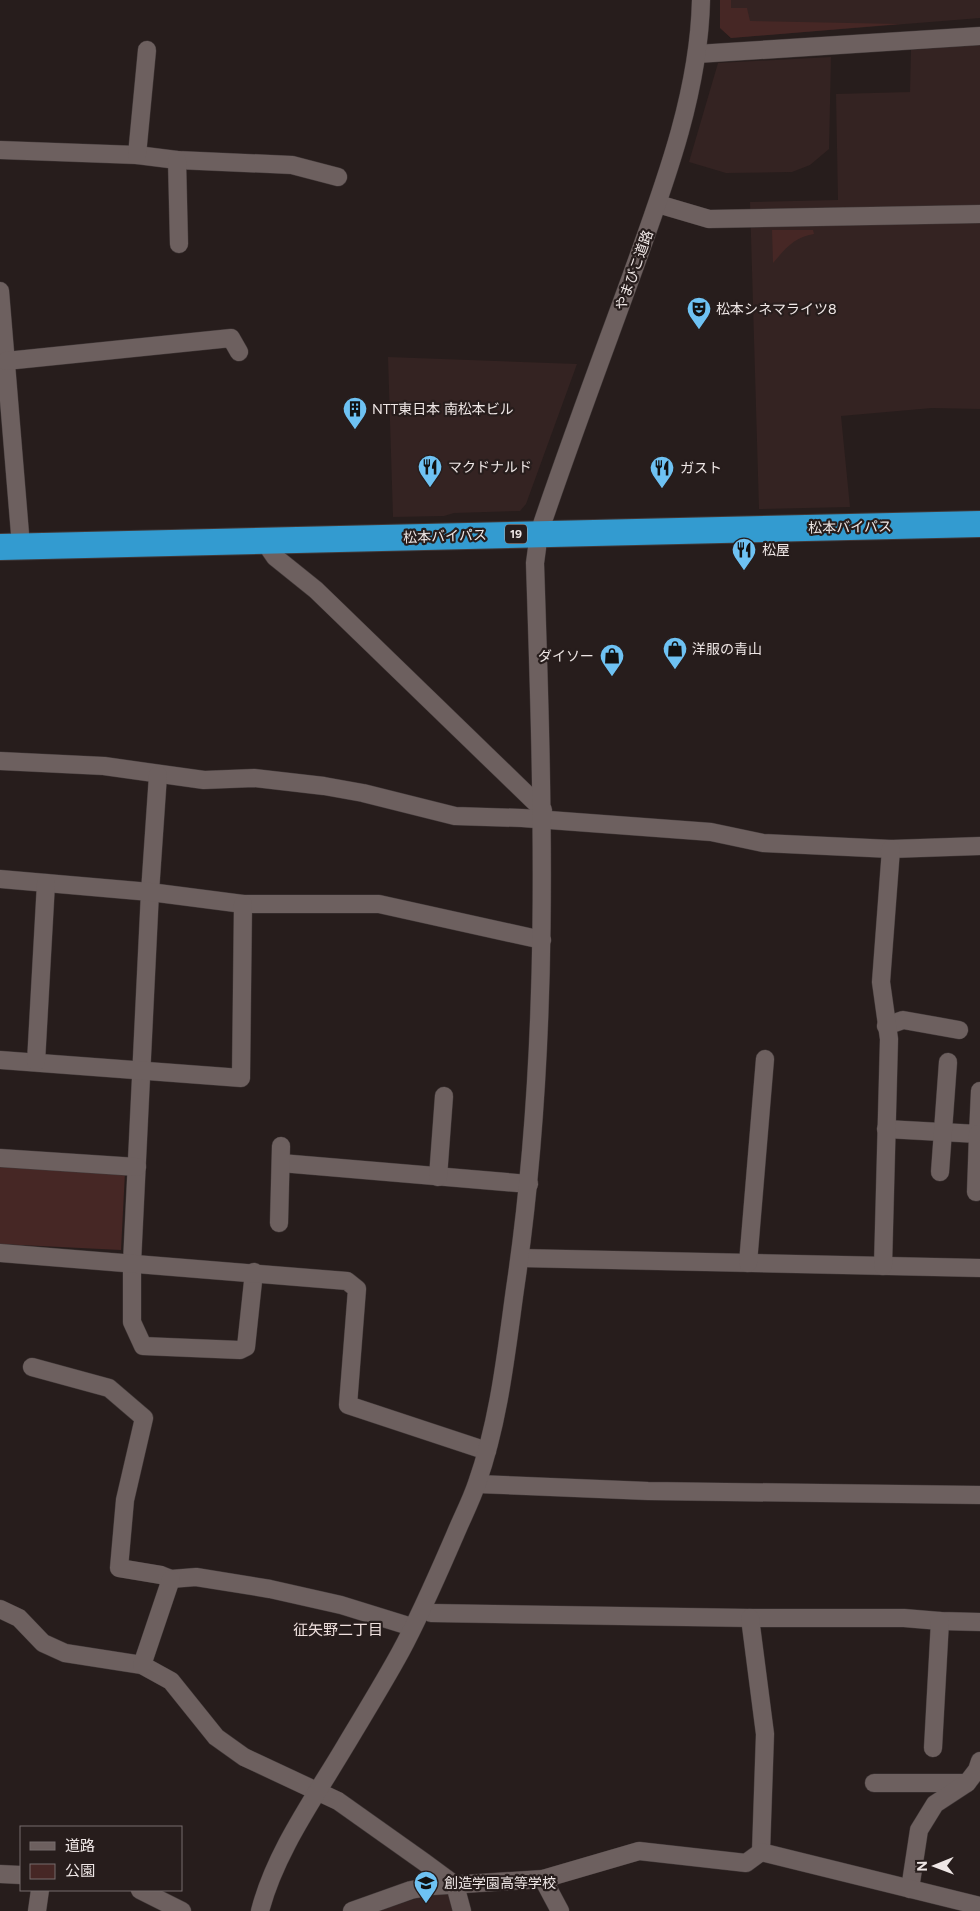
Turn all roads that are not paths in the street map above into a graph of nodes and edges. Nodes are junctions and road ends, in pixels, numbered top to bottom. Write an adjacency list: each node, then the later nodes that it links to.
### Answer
1 (701, 0): 4 (street, やまびこ道路)
2 (980, 36): 4 (street)
3 (147, 50): 6 (street)
4 (698, 54): 9 (street, やまびこ道路)
5 (0, 150): 6 (street)
6 (137, 154): 7 (street)
7 (177, 160): 8 (street); 11 (street)
8 (338, 177)
9 (658, 204): 10 (street); 16 (street, やまびこ道路)
10 (980, 214)
11 (179, 244)
12 (0, 291): 14 (street)
13 (238, 352): 14 (street)
14 (6, 361): 18 (street)
15 (980, 524): 16 (highway, 松本バイパス / 19)
16 (539, 533): 17 (highway, 松本バイパス / 19); 21 (street, やまびこ道路)
17 (264, 541): 18 (highway, 松本バイパス / 19); 21 (street)
18 (10, 547)
19 (0, 760): 20 (street)
20 (158, 775): 21 (street); 26 (street)
21 (543, 815): 23 (street); 28 (street, やまびこ道路)
22 (980, 846): 23 (street)
23 (891, 849): 29 (street)
24 (0, 879): 25 (street)
25 (46, 883): 26 (street); 33 (street)
26 (150, 892): 27 (street); 35 (street)
27 (243, 904): 28 (street); 35 (street)
28 (542, 940): 45 (street, やまびこ道路)
29 (886, 1026): 30 (street); 38 (street)
30 (959, 1030)
31 (765, 1059): 51 (street)
32 (0, 1060): 33 (street)
33 (36, 1062): 35 (street)
34 (948, 1062): 39 (street)
35 (141, 1070): 42 (street)
36 (980, 1091): 40 (street)
37 (444, 1096): 44 (street)
38 (886, 1129): 39 (street); 52 (street)
39 (942, 1132): 40 (street); 43 (street)
40 (978, 1134): 46 (street)
41 (0, 1158): 42 (street)
42 (137, 1167): 50 (street)
43 (940, 1172)
44 (438, 1178): 45 (street); 47 (street)
45 (529, 1184): 49 (street, やまびこ道路)
46 (976, 1192)
47 (279, 1223)
48 (0, 1253): 50 (street)
49 (520, 1258): 51 (street); 56 (street, やまびこ道路)
50 (132, 1263): 54 (street); 54 (street)
51 (748, 1263): 52 (street)
52 (883, 1266): 53 (street)
53 (980, 1268)
54 (254, 1272): 56 (street)
55 (32, 1367): 59 (street)
56 (486, 1451): 57 (street, やまびこ道路)
57 (477, 1484): 58 (street); 65 (street, やまびこ道路)
58 (980, 1495)
59 (170, 1579): 65 (street); 66 (street)
60 (0, 1609): 66 (street)
61 (431, 1614): 62 (street)
62 (750, 1618): 63 (street); 72 (street)
63 (940, 1621): 64 (street); 67 (street)
64 (980, 1622)
65 (412, 1627): 71 (street, やまびこ道路)
66 (142, 1665): 71 (street)
67 (933, 1748)
68 (980, 1761): 70 (street)
69 (874, 1783): 70 (street)
70 (967, 1783): 77 (street)
71 (318, 1791): 76 (street); 83 (street, やまびこ道路)
72 (761, 1852): 75 (street); 77 (street)
73 (0, 1874): 74 (street)
74 (20, 1875)
75 (543, 1879): 76 (street); 86 (street)
76 (455, 1885): 84 (street); 85 (street)
77 (910, 1890): 80 (street)
78 (40, 1891): 81 (street)
79 (142, 1891): 82 (street)
80 (980, 1906)
81 (37, 1911)
82 (182, 1911)
83 (260, 1911)
84 (352, 1911)
85 (462, 1911)
86 (560, 1911)

